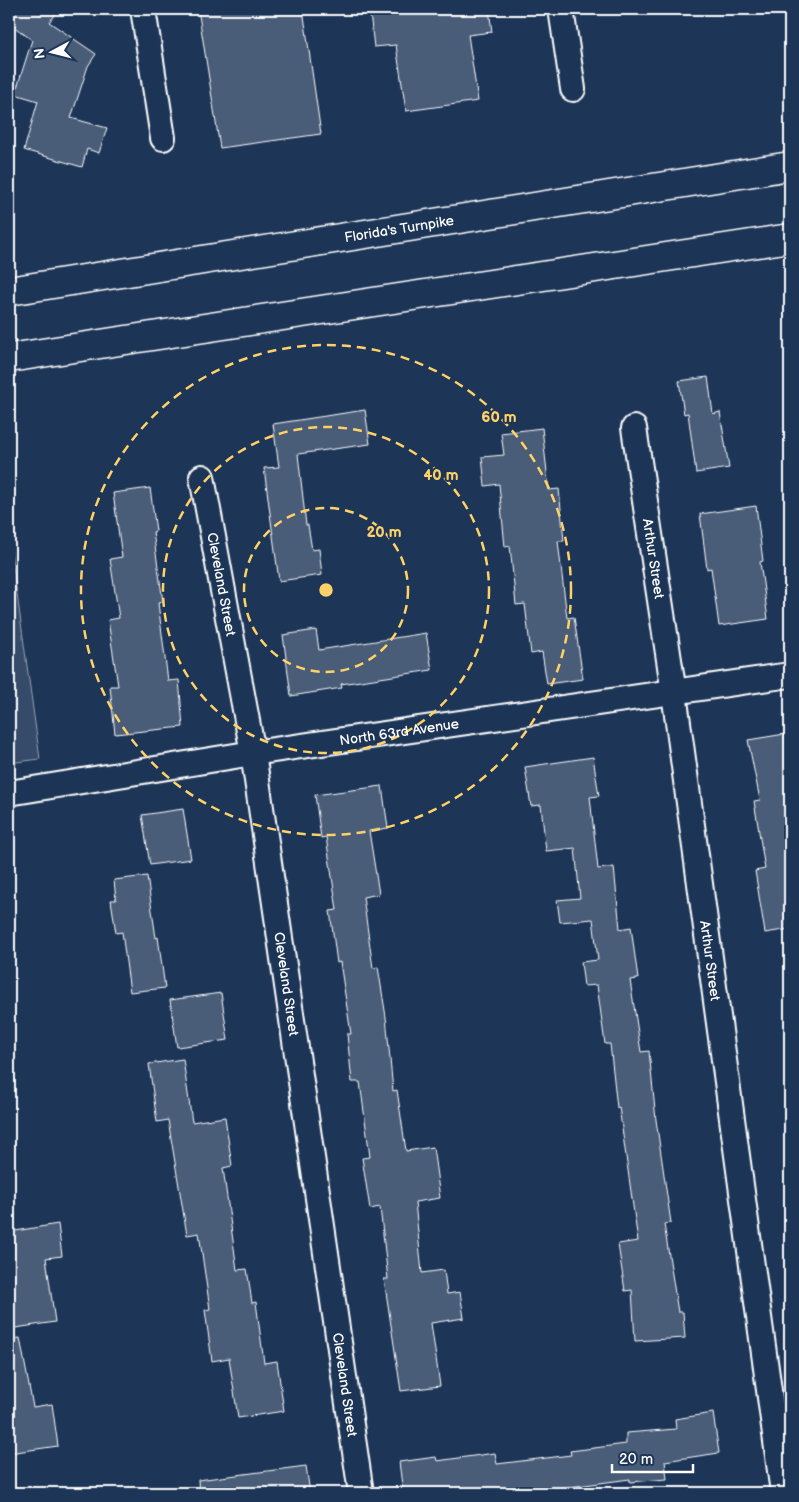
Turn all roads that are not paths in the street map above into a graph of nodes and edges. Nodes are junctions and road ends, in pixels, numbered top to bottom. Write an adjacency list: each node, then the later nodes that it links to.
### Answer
1 (143, 9): 4 (street)
2 (561, 9): 3 (street)
3 (573, 88)
4 (163, 138)
5 (790, 166): 7 (highway, Florida's Turnpike)
6 (790, 238): 8 (highway)
7 (9, 291)
8 (9, 358)
9 (634, 428): 12 (street, Arthur Street)
10 (202, 477): 13 (street, Cleveland Street)
11 (790, 675): 12 (street, North 63rd Avenue)
12 (674, 693): 13 (street, North 63rd Avenue); 16 (street, Arthur Street)
13 (253, 753): 14 (street, North 63rd Avenue); 15 (street, Cleveland Street)
14 (9, 793)
15 (361, 1493)
16 (783, 1493)

